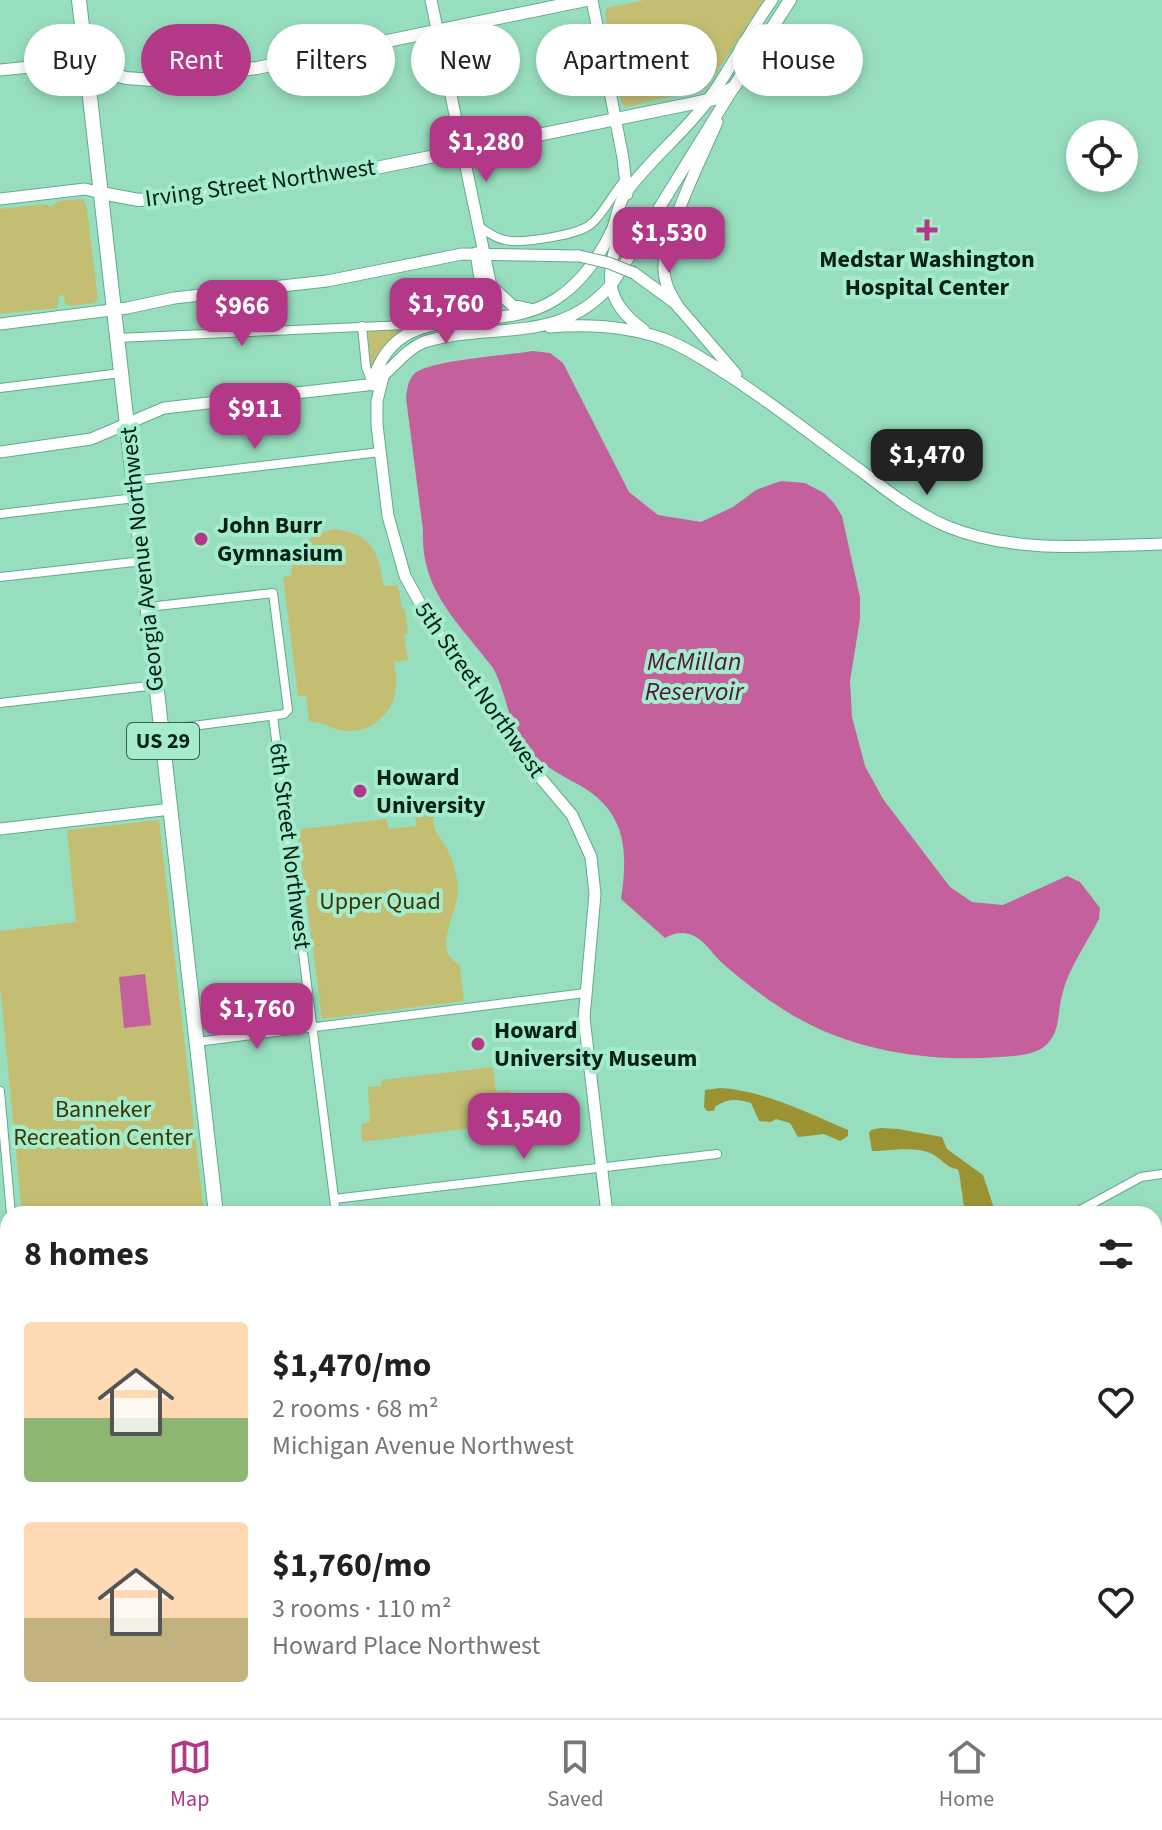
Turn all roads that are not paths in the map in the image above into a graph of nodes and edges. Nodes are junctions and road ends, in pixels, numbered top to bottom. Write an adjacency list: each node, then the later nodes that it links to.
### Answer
1 (79, 0): 6 (highway, Georgia Avenue Northwest / US 29)
2 (431, 0): 7 (main road)
3 (589, 0): 8 (main road); 20 (main road)
4 (772, 0): 18 (main road)
5 (790, 0): 9 (main road)
6 (82, 24)
7 (436, 24)
8 (471, 24)
9 (775, 24)
10 (411, 36): 13 (main road)
11 (24, 68): 12 (main road)
12 (0, 70)
13 (125, 78)
14 (733, 88): 18 (main road, Irving Street Northwest)
15 (733, 89): 19 (main road)
16 (90, 96): 23 (highway, Georgia Avenue Northwest / US 29)
17 (450, 96): 21 (main road)
18 (708, 100): 20 (main road, Irving Street Northwest); 22 (main road)
19 (719, 111): 28 (main road); 29 (main road)
20 (614, 119): 21 (main road, Irving Street Northwest); 22 (main road)
21 (461, 151): 23 (main road, Irving Street Northwest); 25 (main road)
22 (626, 185): 25 (street); 28 (main road); 30 (main road)
23 (101, 193): 24 (main road, Irving Street Northwest); 31 (highway, Georgia Avenue Northwest / US 29)
24 (0, 199)
25 (477, 225): 26 (main road)
26 (480, 253): 27 (main road); 29 (main road, bridge); 31 (main road); 32 (main road)
27 (490, 285): 30 (main road); 32 (main road)
28 (610, 285): 36 (main road); 37 (main road)
29 (679, 308): 42 (main road)
30 (539, 309): 32 (main road)
31 (114, 310): 33 (main road); 38 (highway, Georgia Avenue Northwest / US 29)
32 (482, 320): 34 (main road); 40 (main road)
33 (0, 324)
34 (434, 324): 35 (street); 40 (main road)
35 (362, 326): 38 (street); 40 (street, 5th Street Northwest)
36 (533, 329): 37 (main road); 40 (main road)
37 (651, 335): 42 (main road)
38 (117, 338): 39 (highway, Georgia Avenue Northwest / US 29)
39 (121, 373): 41 (street); 43 (highway, Georgia Avenue Northwest / US 29)
40 (381, 378): 43 (main road); 45 (main road, 5th Street Northwest)
41 (0, 388)
42 (750, 389): 49 (main road)
43 (127, 423): 44 (main road); 46 (highway, Georgia Avenue Northwest / US 29)
44 (0, 452)
45 (380, 452): 46 (street); 59 (main road, 5th Street Northwest)
46 (134, 481): 47 (highway, Georgia Avenue Northwest / US 29)
47 (135, 498): 48 (street); 50 (highway, Georgia Avenue Northwest / US 29)
48 (0, 514)
49 (1162, 544)
50 (143, 561): 51 (street); 52 (highway, Georgia Avenue Northwest / US 29)
51 (0, 577)
52 (148, 607): 53 (highway, Georgia Avenue Northwest / US 29); 55 (street)
53 (157, 685): 54 (street); 56 (highway, Georgia Avenue Northwest / US 29)
54 (0, 703)
55 (273, 716): 56 (street); 60 (street, 6th Street Northwest)
56 (162, 730): 57 (highway, Georgia Avenue Northwest / US 29)
57 (171, 809): 58 (main road); 61 (highway, Georgia Avenue Northwest / US 29)
58 (0, 829)
59 (585, 993): 60 (street); 64 (main road, 5th Street Northwest)
60 (313, 1029): 61 (street); 66 (street, 6th Street Northwest)
61 (197, 1042): 68 (highway, Georgia Avenue Northwest / US 29)
62 (0, 1091): 67 (street)
63 (717, 1154): 64 (street)
64 (601, 1167): 66 (street); 70 (main road, 5th Street Northwest)
65 (1162, 1174): 71 (street)
66 (334, 1199): 69 (street, 6th Street Northwest)
67 (10, 1206)
68 (215, 1206)
69 (335, 1206)
70 (606, 1206)
71 (1088, 1206)

